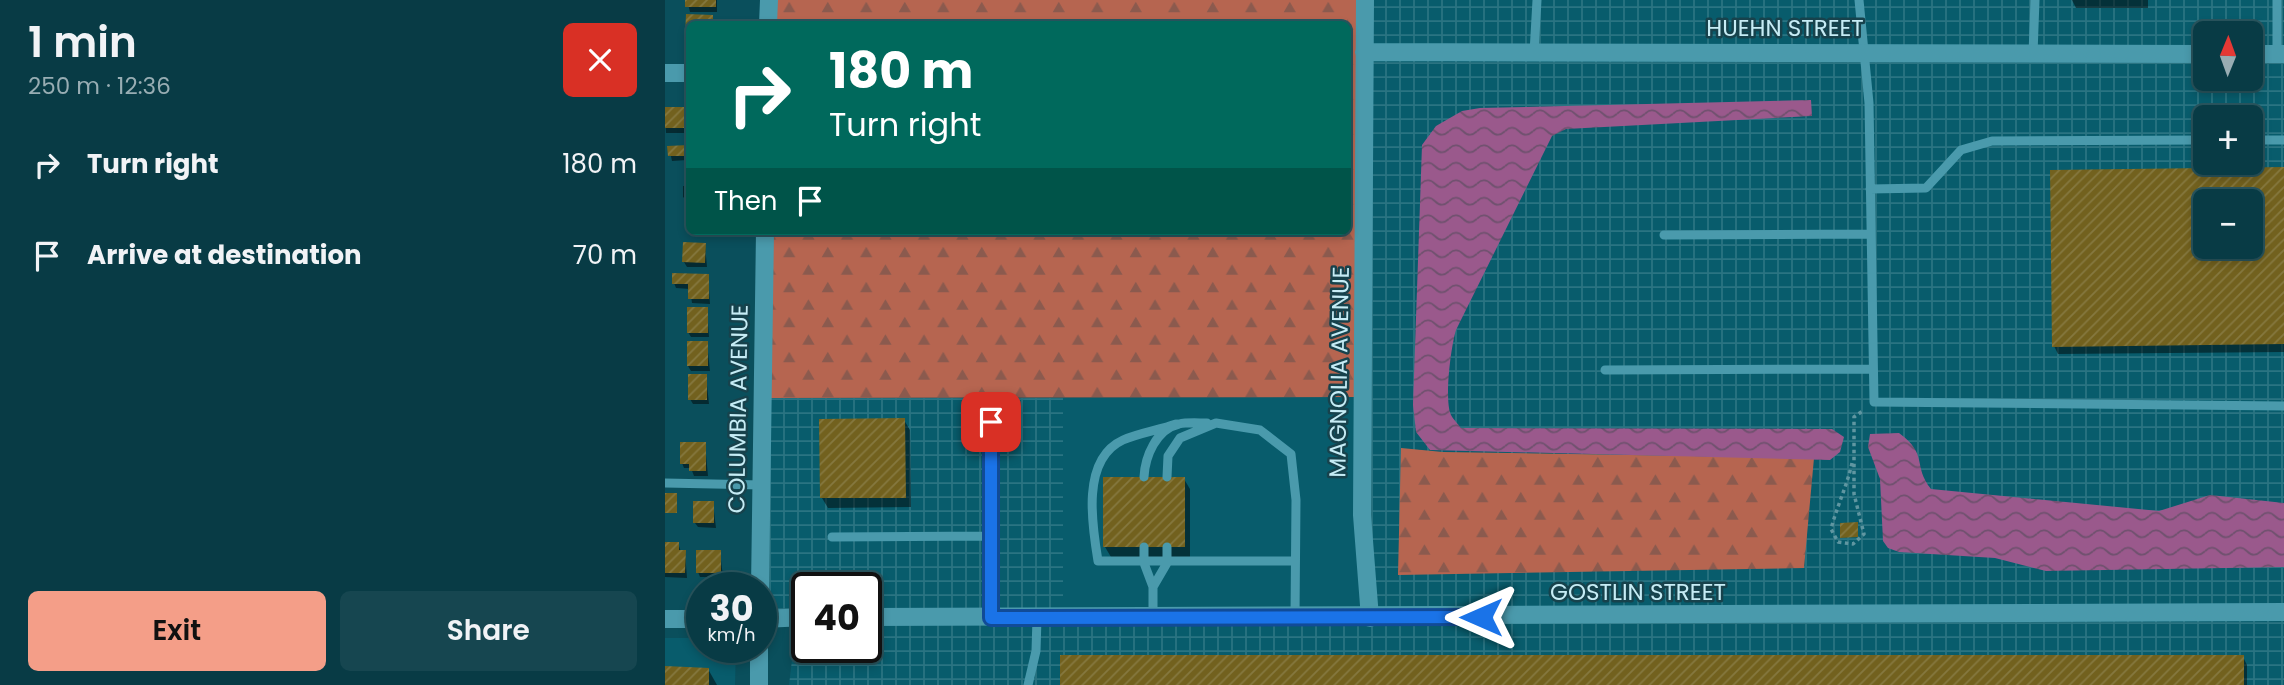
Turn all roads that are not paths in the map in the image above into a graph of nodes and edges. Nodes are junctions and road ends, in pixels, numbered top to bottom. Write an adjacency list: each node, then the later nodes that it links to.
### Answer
1 (769, 0): 7 (street)
2 (1365, 0): 8 (street, MAGNOLIA AVENUE)
3 (1537, 0): 9 (lane)
4 (1859, 0): 10 (lane)
5 (2035, 0): 11 (lane)
6 (2277, 0): 14 (lane)
7 (768, 21)
8 (1364, 52): 9 (street, HUEHN STREET); 49 (street, MAGNOLIA AVENUE)
9 (1534, 53): 10 (street, HUEHN STREET)
10 (1863, 53): 11 (street, HUEHN STREET); 20 (lane)
11 (2033, 54): 12 (street, HUEHN STREET)
12 (2193, 54)
13 (2263, 54): 14 (street)
14 (2281, 54)
15 (686, 73): 16 (street)
16 (665, 74)
17 (2193, 140): 20 (lane)
18 (2263, 140): 19 (lane)
19 (2284, 140)
20 (1870, 189): 21 (lane)
21 (1871, 233): 23 (lane); 24 (lane)
22 (765, 235): 33 (street, COLUMBIA AVENUE)
23 (1664, 235)
24 (1873, 369): 25 (lane); 26 (lane)
25 (1605, 370)
26 (2284, 406)
27 (991, 422): 34 (lane)
28 (1216, 423): 29 (lane); 31 (lane); 38 (lane)
29 (1176, 424): 30 (lane); 39 (lane)
30 (1144, 477)
31 (1167, 477)
32 (665, 483): 33 (lane)
33 (762, 485): 41 (street, COLUMBIA AVENUE)
34 (990, 536): 35 (lane); 45 (lane)
35 (832, 537)
36 (1144, 547): 39 (lane)
37 (1167, 547): 40 (lane)
38 (1295, 561): 40 (lane); 48 (lane)
39 (1144, 563): 40 (lane); 42 (lane)
40 (1167, 563): 42 (lane)
41 (760, 572)
42 (1153, 587): 47 (lane)
43 (2284, 612): 49 (street, GOSTLIN STREET)
44 (882, 617): 45 (street, GOSTLIN STREET)
45 (991, 618): 46 (street, GOSTLIN STREET)
46 (1037, 618): 47 (street, GOSTLIN STREET); 54 (lane)
47 (1153, 618): 48 (street, GOSTLIN STREET)
48 (1295, 618): 49 (street, GOSTLIN STREET)
49 (1370, 618)
50 (665, 619): 51 (street)
51 (686, 619)
52 (759, 663): 53 (street)
53 (758, 685)
54 (1027, 685)

